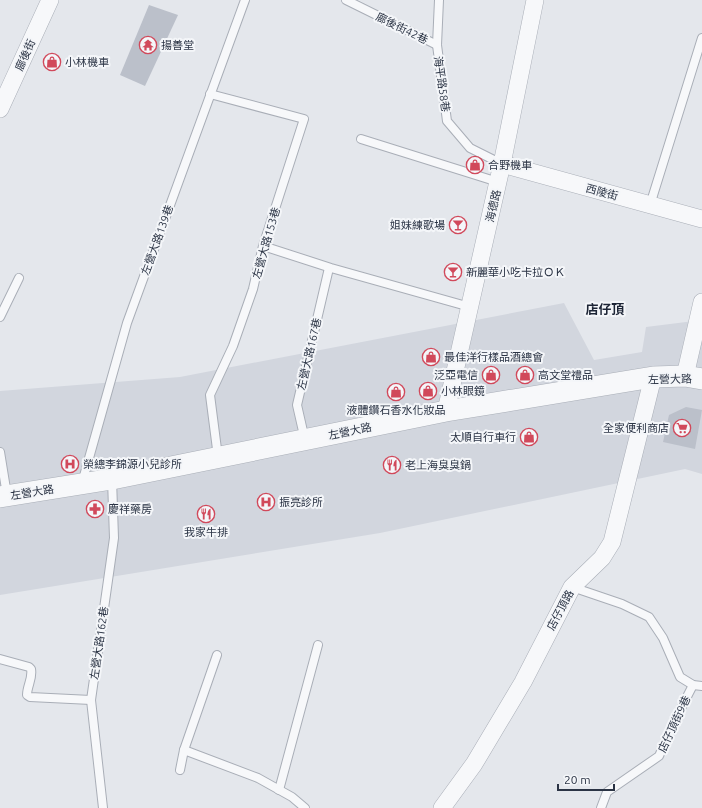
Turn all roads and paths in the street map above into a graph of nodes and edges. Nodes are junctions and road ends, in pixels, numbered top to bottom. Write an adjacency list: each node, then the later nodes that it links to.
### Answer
1 (50, 0): 9 (street, 廍後街)
2 (246, 0): 8 (lane, 左營大路139巷)
3 (346, 0): 7 (lane, 廍後街42巷)
4 (439, 0): 7 (lane, 海平路58巷)
5 (535, 0): 11 (street, 海德路)
6 (702, 38): 13 (lane)
7 (437, 45): 11 (lane, 海平路58巷)
8 (210, 94): 15 (lane, 左營大路153巷); 28 (lane, 左營大路139巷)
9 (0, 109)
10 (361, 139): 12 (lane)
11 (502, 164): 12 (street, 海德路); 13 (street, 西陵街)
12 (498, 182): 19 (street, 海德路)
13 (650, 205): 14 (street, 西陵街)
14 (702, 219)
15 (263, 246): 16 (lane); 26 (lane, 左營大路153巷)
16 (329, 268): 19 (lane); 24 (lane, 左營大路167巷)
17 (18, 278): 20 (lane)
18 (702, 302): 22 (street)
19 (470, 307): 23 (street, 海德路)
20 (0, 317)
21 (653, 377): 22 (street, 左營大路); 23 (street, 左營大路); 30 (street, 店仔頂路)
22 (694, 378)
23 (446, 411): 24 (street, 左營大路)
24 (305, 440): 26 (street, 左營大路)
25 (0, 452): 29 (lane)
26 (218, 458): 27 (street, 左營大路)
27 (112, 479): 28 (street, 左營大路); 36 (lane, 左營大路162巷)
28 (82, 484): 29 (street, 左營大路)
29 (4, 496)
30 (572, 587): 34 (lane); 40 (street, 店仔頂路)
31 (318, 645): 39 (lane)
32 (217, 655): 37 (lane)
33 (0, 658): 36 (lane)
34 (692, 685): 35 (lane); 43 (lane, 店仔頂街9巷)
35 (702, 686)
36 (91, 700): 41 (lane, 左營大路162巷)
37 (184, 750): 38 (lane); 39 (lane)
38 (180, 770)
39 (279, 790): 42 (lane)
40 (450, 806)
41 (103, 808)
42 (305, 808)
43 (601, 808)

